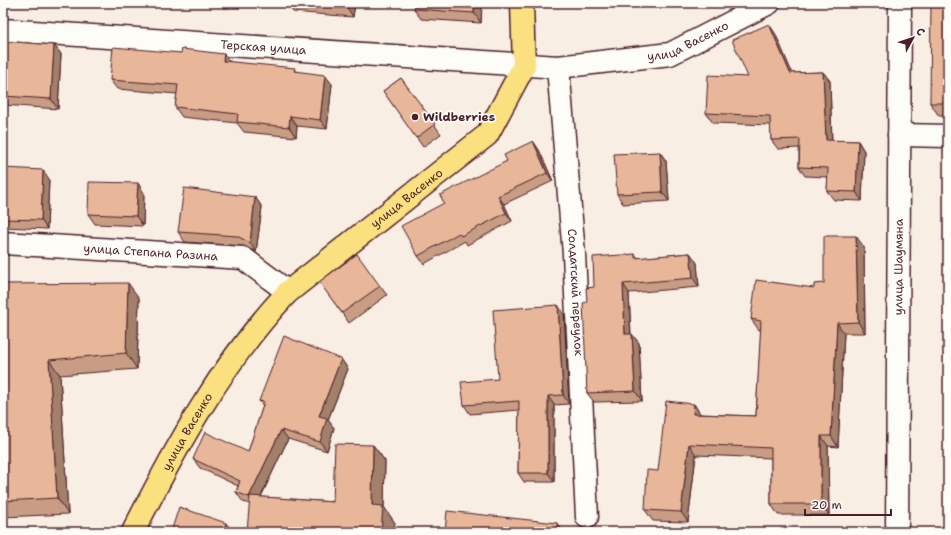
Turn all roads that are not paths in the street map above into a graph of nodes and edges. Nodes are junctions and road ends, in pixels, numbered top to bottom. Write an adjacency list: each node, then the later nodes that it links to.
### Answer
1 (522, 3): 5 (main road)
2 (769, 3): 6 (street, улица Васенко)
3 (900, 3): 7 (street, улица Шаумяна)
4 (3, 30): 5 (street, Терская улица)
5 (524, 66): 6 (street, улица Васенко); 10 (main road, улица Васенко)
6 (558, 67): 11 (street, Солдатский переулок)
7 (899, 135): 8 (street); 13 (street, улица Шаумяна)
8 (948, 136)
9 (3, 243): 10 (street, улица Степана Разина)
10 (288, 292): 12 (main road, улица Васенко)
11 (587, 517)
12 (133, 532)
13 (897, 532)

